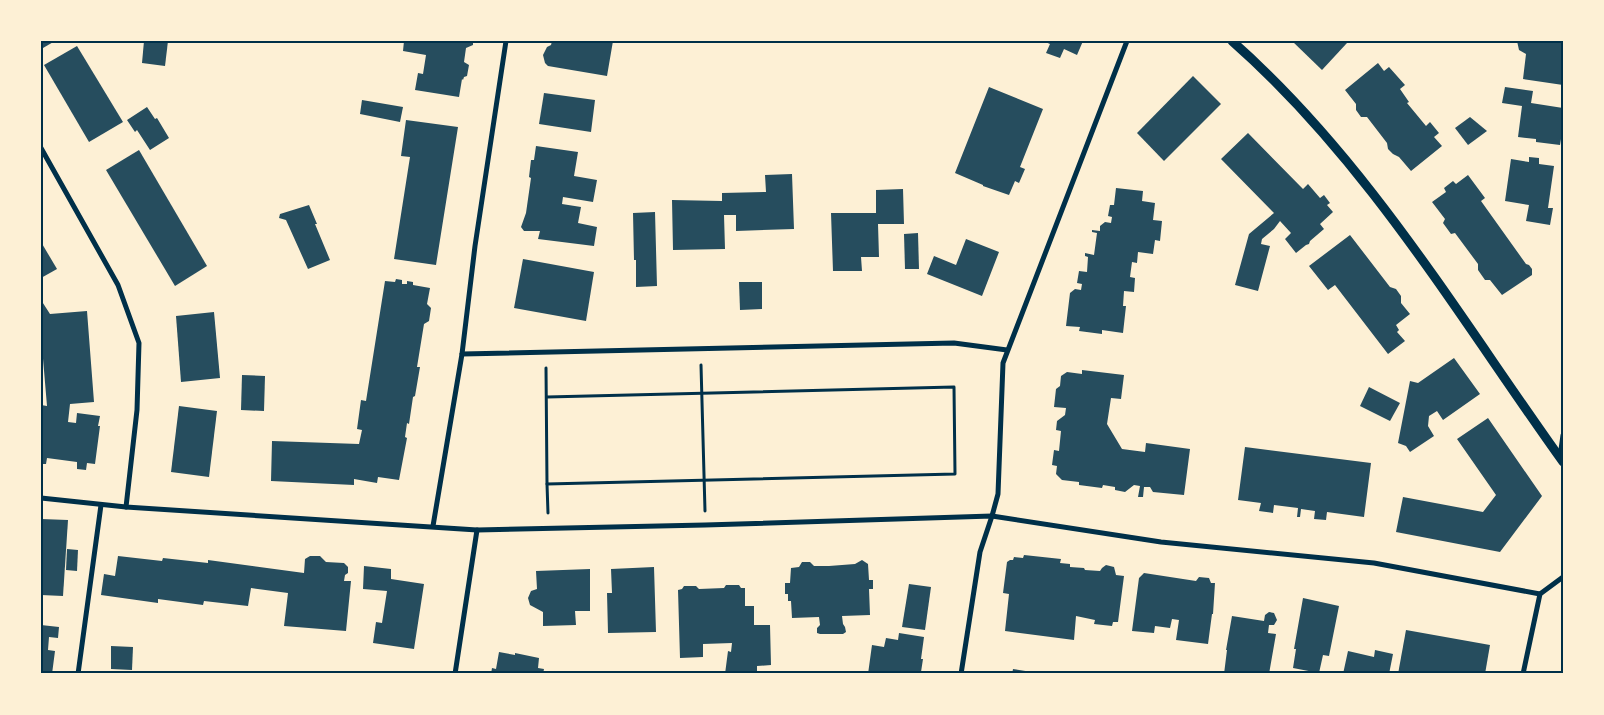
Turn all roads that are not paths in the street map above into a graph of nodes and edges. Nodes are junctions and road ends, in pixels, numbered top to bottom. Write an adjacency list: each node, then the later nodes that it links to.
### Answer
1 (506, 41): 6 (street)
2 (1127, 41): 5 (street)
3 (1232, 41): 8 (street)
4 (41, 148): 11 (street)
5 (1007, 350): 6 (street); 12 (street)
6 (462, 354): 13 (street)
7 (1563, 435): 8 (street)
8 (1561, 460)
9 (41, 498): 10 (street)
10 (100, 505): 11 (street); 17 (street)
11 (126, 507): 13 (street)
12 (992, 516): 14 (street); 16 (street); 19 (street)
13 (432, 526): 14 (street)
14 (477, 530): 18 (street)
15 (1563, 577): 16 (street)
16 (1540, 594): 20 (street)
17 (78, 674)
18 (455, 674)
19 (961, 674)
20 (1523, 674)

